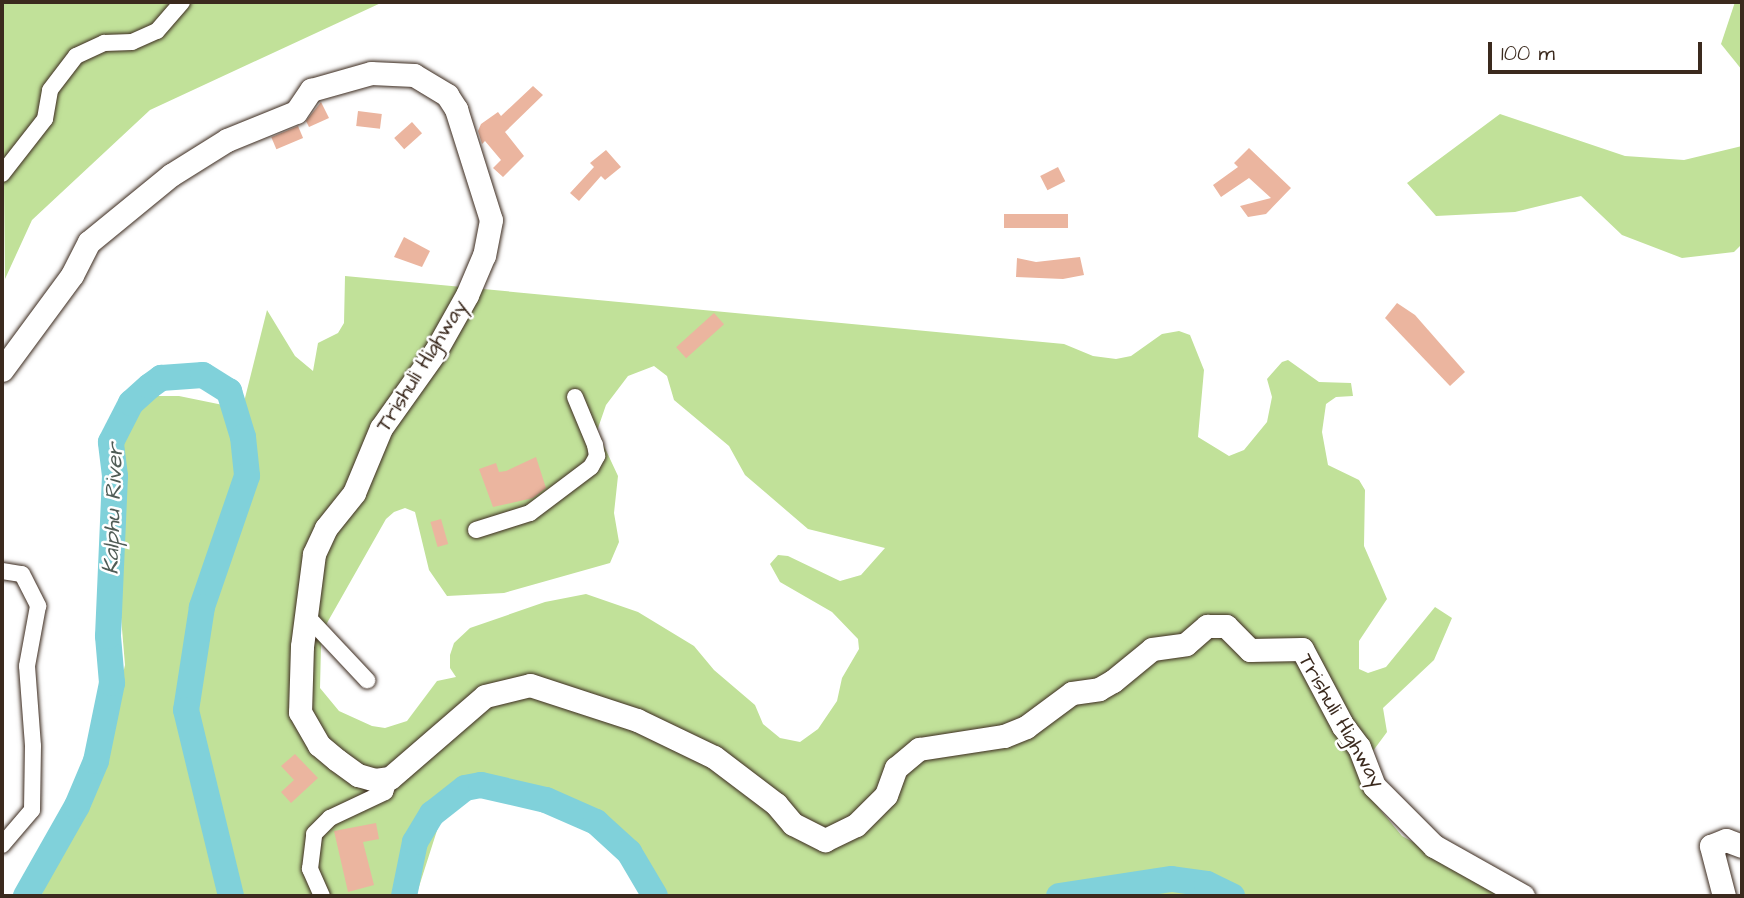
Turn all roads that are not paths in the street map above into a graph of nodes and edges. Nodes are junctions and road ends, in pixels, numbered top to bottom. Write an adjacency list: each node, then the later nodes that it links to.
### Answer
1 (182, 2): 2 (street)
2 (2, 174)
3 (2, 370): 7 (street, Trishuli Highway)
4 (575, 397): 5 (street)
5 (476, 530)
6 (2, 571): 10 (street)
7 (305, 614): 8 (street); 9 (street, Trishuli Highway)
8 (367, 680)
9 (390, 778): 12 (street); 13 (street, Trishuli Highway)
10 (2, 845)
11 (1742, 846): 14 (street)
12 (322, 896)
13 (1523, 896)
14 (1724, 896)

